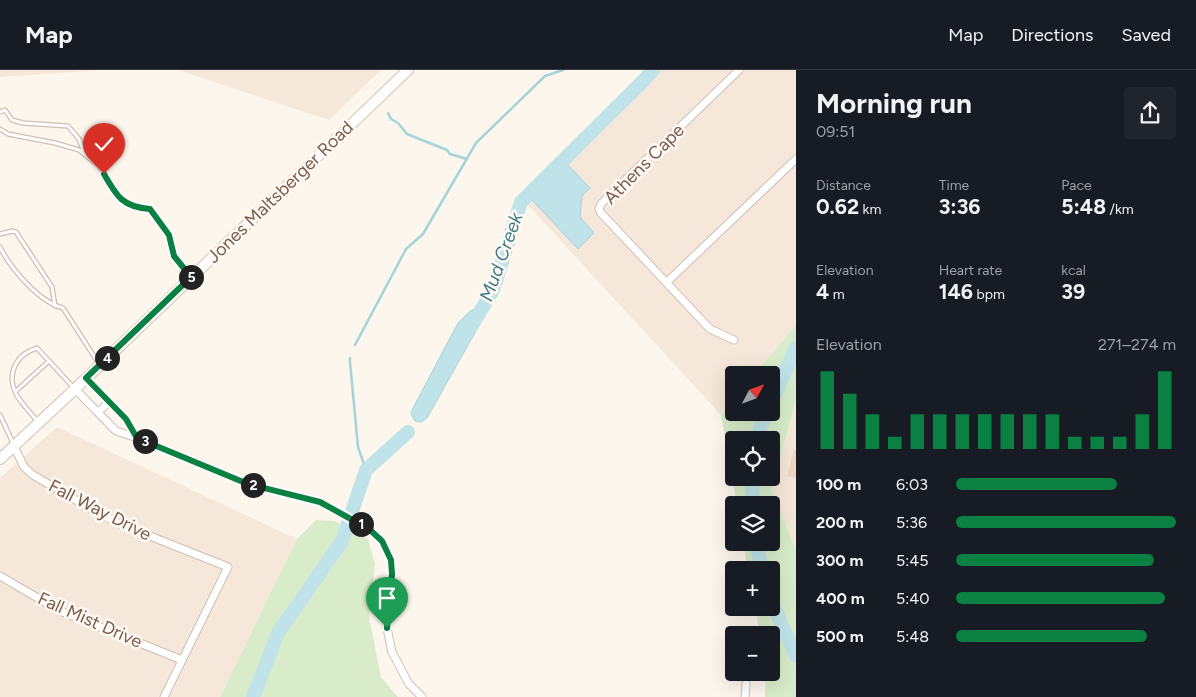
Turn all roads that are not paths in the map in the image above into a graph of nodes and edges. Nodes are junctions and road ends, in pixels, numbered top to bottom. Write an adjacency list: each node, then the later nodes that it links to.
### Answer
1 (408, 70): 9 (main road, Jones Maltsberger Road)
2 (738, 70): 10 (street, Athens Cape)
3 (0, 112): 5 (lane)
4 (0, 129): 5 (lane)
5 (84, 154): 9 (lane)
6 (796, 159): 10 (street)
7 (0, 234): 11 (lane)
8 (0, 247): 11 (lane)
9 (191, 277): 14 (main road, Jones Maltsberger Road)
10 (667, 282): 12 (street, Athens Cape)
11 (55, 306): 14 (lane)
12 (734, 340)
13 (49, 362): 16 (lane); 17 (lane); 17 (lane)
14 (100, 365): 15 (main road, Jones Maltsberger Road)
15 (86, 378): 16 (main road, Jones Maltsberger Road); 18 (street)
16 (75, 389): 19 (street); 21 (main road, Jones Maltsberger Road)
17 (15, 391): 21 (lane)
18 (108, 402): 19 (street); 22 (street)
19 (98, 412): 22 (street)
20 (0, 415): 23 (lane)
21 (39, 422): 23 (main road, Jones Maltsberger Road)
22 (137, 438): 29 (street)
23 (14, 446): 24 (main road, Jones Maltsberger Road); 26 (street, Fall Way Drive)
24 (0, 459)
25 (0, 576): 26 (street, Fall Mist Drive)
26 (182, 660): 28 (street)
27 (746, 684): 30 (street)
28 (164, 697)
29 (422, 697)
30 (745, 697)

